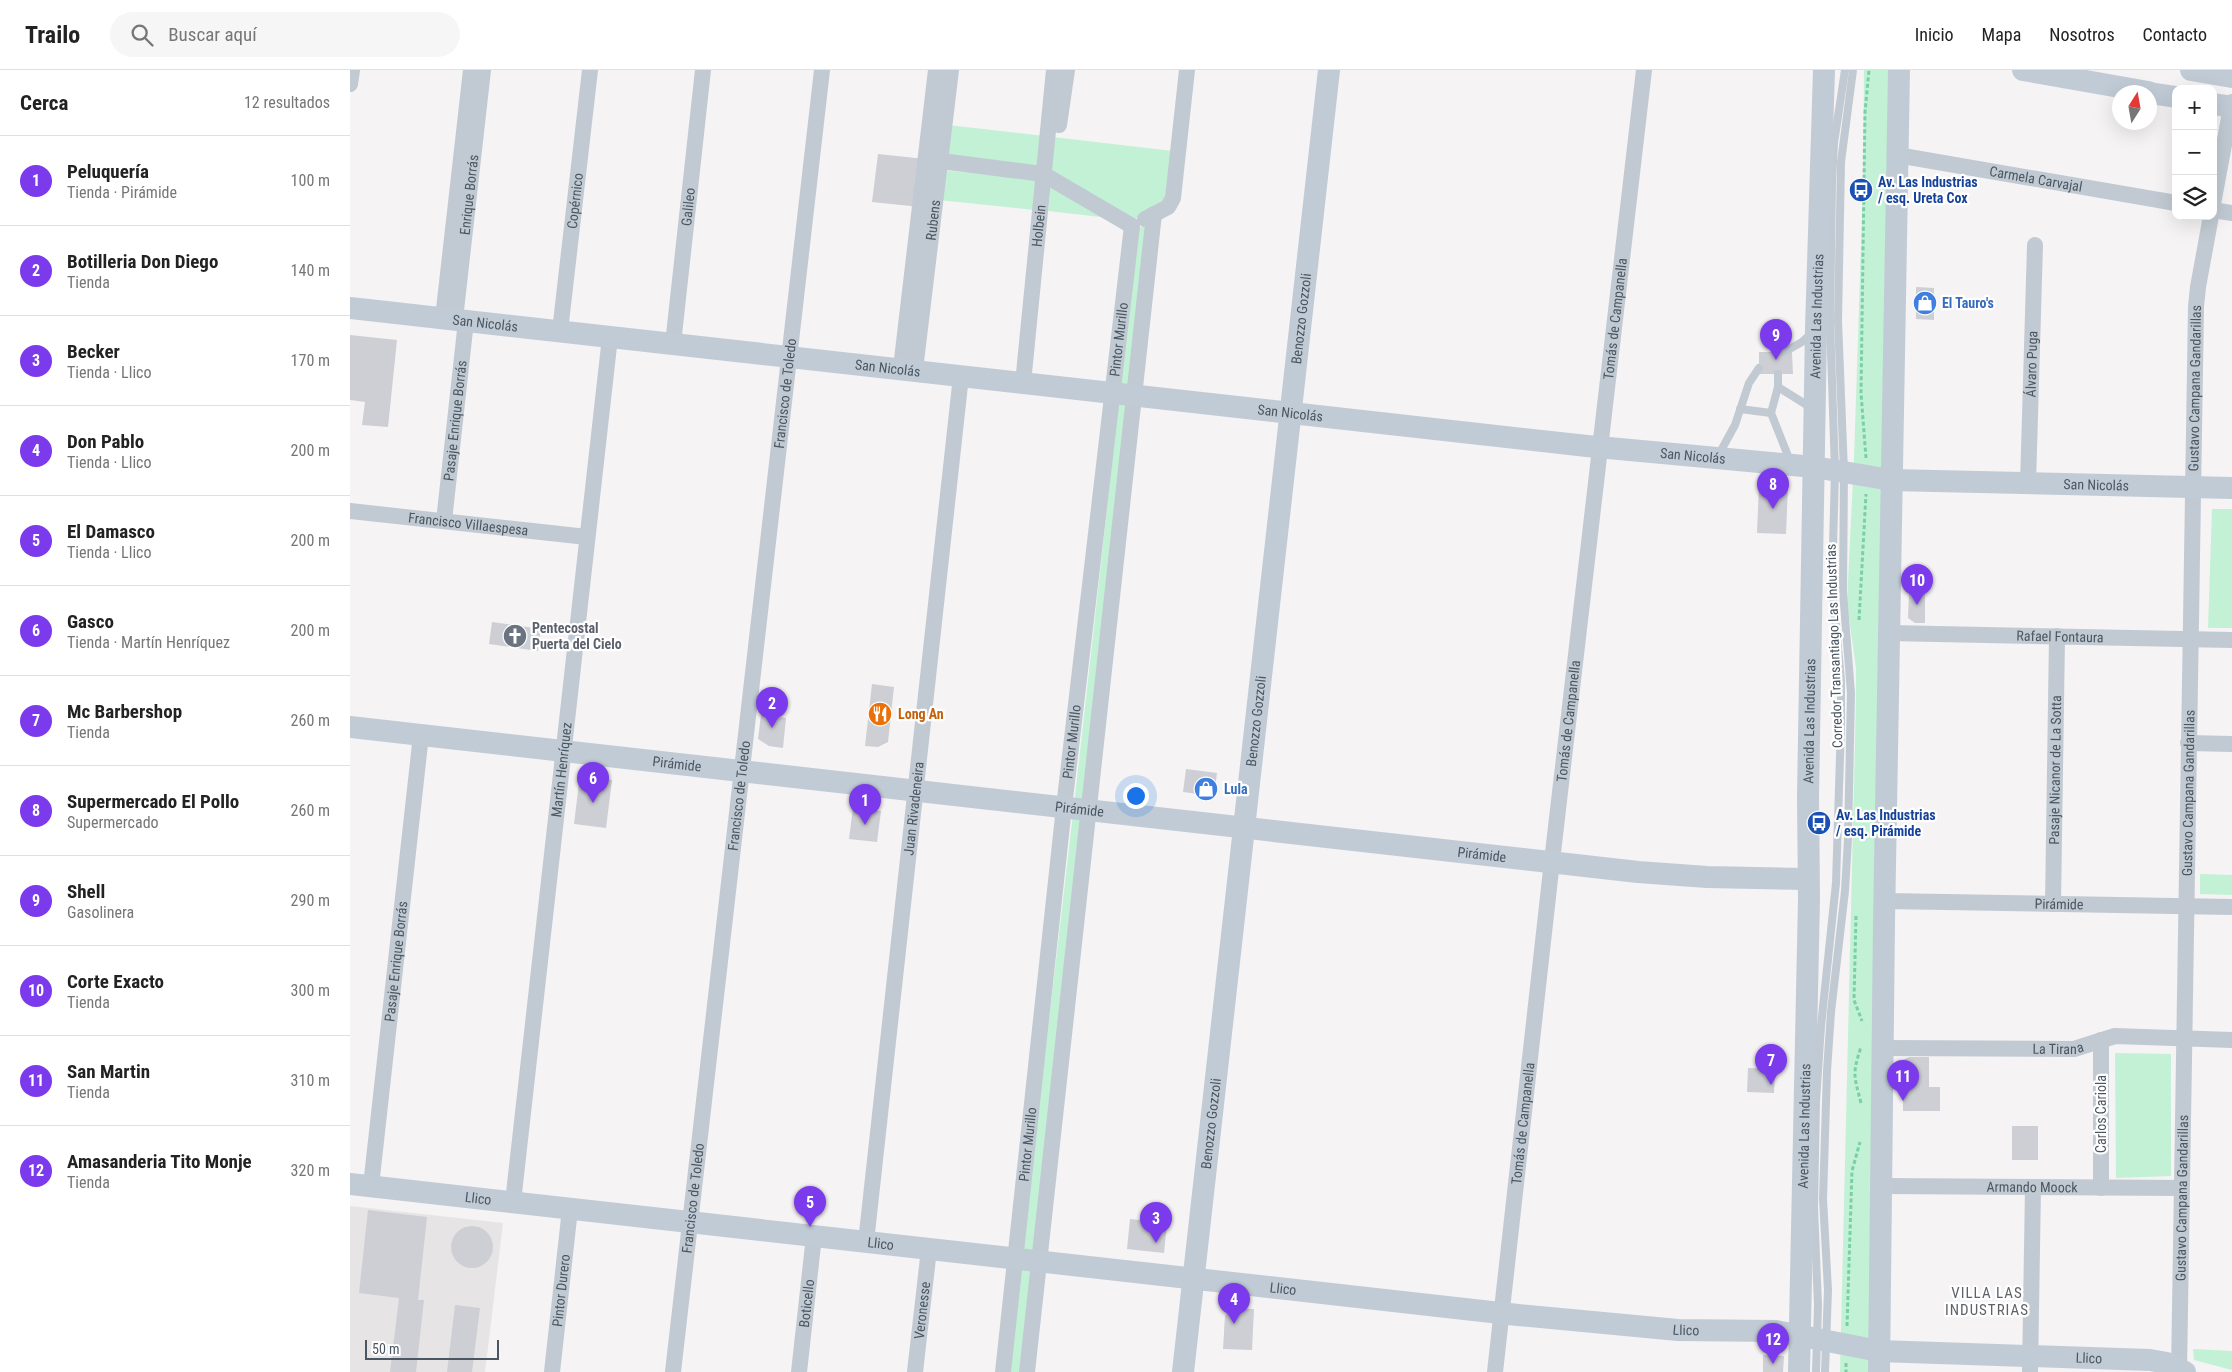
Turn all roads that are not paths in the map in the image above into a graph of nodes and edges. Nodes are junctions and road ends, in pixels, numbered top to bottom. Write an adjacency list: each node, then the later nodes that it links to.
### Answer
1 (352, 70): 22 (street)
2 (471, 70): 39 (street, Enrique Borrás)
3 (483, 70): 39 (street, Enrique Borrás)
4 (590, 70): 41 (street, Copérnico)
5 (703, 70): 43 (street, Galileo)
6 (822, 70): 45 (street, Francisco de Toledo)
7 (936, 70): 47 (street, Rubens)
8 (951, 70): 28 (street, Rubens)
9 (1054, 70): 29 (street, Holbein)
10 (1067, 70): 29 (street, Holbein)
11 (1187, 70): 34 (street)
12 (1329, 70): 56 (street, Benozzo Gozzoli)
13 (1644, 70): 57 (street, Tomás de Campanella)
14 (1824, 70): 40 (street, Avenida Las Industrias)
15 (1844, 70): 60 (lane, Corredor Transantiago Las Industrias)
16 (1853, 70): 60 (lane, Corredor Transantiago Las Industrias)
17 (1899, 70): 27 (street)
18 (2023, 70): 20 (street)
19 (2191, 70): 21 (street)
20 (2093, 76): 23 (street)
21 (2232, 77)
22 (350, 84)
23 (2123, 85)
24 (2157, 94): 25 (street)
25 (2172, 96)
26 (2227, 105): 30 (street)
27 (1897, 155): 31 (street, Carmela Carvajal); 61 (street)
28 (941, 161): 29 (street); 47 (street, Rubens)
29 (1047, 176): 36 (street); 50 (street, Holbein)
30 (2217, 176)
31 (2172, 202)
32 (2217, 211): 33 (street)
33 (2232, 213)
34 (1154, 214): 36 (street); 52 (street, Pintor Murillo)
35 (2210, 220): 63 (street, Gustavo Campana Gandarillas)
36 (1132, 226): 52 (street, Pintor Murillo)
37 (2035, 245): 62 (street, Álvaro Puga)
38 (350, 308): 39 (street, San Nicolás)
39 (455, 319): 41 (street, San Nicolás); 66 (street, Pasaje Enrique Borrás)
40 (1816, 329): 44 (lane); 54 (street, Avenida Las Industrias)
41 (560, 331): 42 (street, San Nicolás)
42 (610, 337): 43 (street, San Nicolás); 67 (street, Martín Henríquez)
43 (673, 344): 45 (street, San Nicolás)
44 (1784, 352)
45 (789, 357): 47 (street, San Nicolás); 77 (street, Francisco de Toledo)
46 (1759, 368): 53 (lane)
47 (908, 369): 49 (street, San Nicolás)
48 (1778, 374): 51 (lane)
49 (961, 376): 50 (street, San Nicolás); 78 (street, Juan Rivadeneira)
50 (1023, 383): 52 (street, San Nicolás)
51 (1778, 387): 54 (lane); 55 (lane)
52 (1124, 394): 56 (street, San Nicolás); 79 (street, Pintor Murillo); 80 (street, Pintor Murillo)
53 (1740, 409): 55 (lane); 58 (lane)
54 (1815, 409): 60 (street, Avenida Las Industrias)
55 (1771, 412): 59 (lane)
56 (1290, 413): 57 (street, San Nicolás); 81 (street, Benozzo Gozzoli)
57 (1600, 447): 58 (street, San Nicolás); 82 (street, Tomás de Campanella)
58 (1716, 459): 59 (street, San Nicolás)
59 (1792, 465): 60 (street, San Nicolás)
60 (1831, 470): 61 (street, San Nicolás); 83 (street, Avenida Las Industrias); 107 (lane, Corredor Transantiago Las Industrias)
61 (1891, 480): 62 (street, San Nicolás); 68 (street)
62 (2028, 484): 63 (street, San Nicolás)
63 (2194, 487): 64 (street, San Nicolás); 70 (street, Gustavo Campana Gandarillas)
64 (2232, 488)
65 (350, 511): 66 (street, Francisco Villaespesa)
66 (444, 521): 67 (street, Francisco Villaespesa)
67 (587, 536): 76 (street, Martín Henríquez)
68 (1890, 633): 69 (street, Rafael Fontaura); 84 (street)
69 (2057, 636): 70 (street, Rafael Fontaura); 85 (street, Pasaje Nicanor de La Sotta)
70 (2190, 639): 71 (street, Rafael Fontaura); 74 (street, Gustavo Campana Gandarillas)
71 (2232, 640)
72 (350, 727): 73 (street, Pirámide)
73 (421, 735): 76 (street, Pirámide); 92 (street, Pasaje Enrique Borrás)
74 (2188, 743): 75 (street); 86 (street, Gustavo Campana Gandarillas)
75 (2232, 744)
76 (563, 751): 77 (street, Pirámide); 97 (street, Martín Henríquez)
77 (742, 771): 78 (street, Pirámide); 99 (street, Francisco de Toledo)
78 (916, 790): 79 (street, Pirámide); 101 (street, Juan Rivadeneira)
79 (1064, 807): 80 (street, Pirámide); 103 (street, Pintor Murillo)
80 (1089, 810): 81 (street, Pirámide); 104 (street, Pintor Murillo)
81 (1243, 827): 82 (street, Pirámide); 105 (street, Benozzo Gozzoli)
82 (1552, 862): 83 (street, Pirámide); 106 (street, Tomás de Campanella)
83 (1808, 879): 107 (street, Avenida Las Industrias)
84 (1885, 901): 85 (street, Pirámide); 91 (street)
85 (2053, 904): 86 (street, Pirámide)
86 (2186, 906): 87 (street, Pirámide); 88 (street, Gustavo Campana Gandarillas)
87 (2232, 907)
88 (2183, 1039): 89 (street, La Tirana); 90 (street, La Tirana); 96 (street, Gustavo Campana Gandarillas)
89 (2101, 1040): 91 (street, La Tirana); 95 (street, Carlos Cariola)
90 (2232, 1040)
91 (1883, 1048): 93 (street)
92 (360, 1185): 97 (street, Llico)
93 (1882, 1186): 94 (street, Armando Moock); 108 (street)
94 (2033, 1187): 95 (street, Armando Moock); 109 (street)
95 (2100, 1188): 96 (street, Armando Moock)
96 (2181, 1188): 110 (street, Gustavo Campana Gandarillas)
97 (513, 1202): 98 (street, Llico)
98 (570, 1209): 99 (street, Llico); 111 (street, Pintor Durero)
99 (690, 1222): 100 (street, Llico); 112 (street, Francisco de Toledo)
100 (814, 1236): 101 (street, Llico); 113 (street, Boticello)
101 (866, 1242): 102 (street, Llico)
102 (929, 1249): 103 (street, Llico); 114 (street, Veronesse)
103 (1015, 1259): 104 (street, Llico); 115 (street, Pintor Murillo)
104 (1039, 1261): 105 (street, Llico); 116 (street, Pintor Murillo)
105 (1193, 1279): 106 (street, Llico); 117 (street, Benozzo Gozzoli)
106 (1502, 1313): 107 (street, Llico); 118 (street, Tomás de Campanella)
107 (1815, 1337): 108 (street, Llico); 119 (street, Avenida Las Industrias); 120 (lane, Corredor Transantiago Las Industrias); 121 (lane, Corredor Transantiago Las Industrias)
108 (1879, 1362): 109 (street, Llico)
109 (2030, 1364): 110 (street, Llico)
110 (2181, 1371)
111 (552, 1372)
112 (673, 1372)
113 (799, 1372)
114 (915, 1372)
115 (1003, 1372)
116 (1027, 1372)
117 (1183, 1372)
118 (1495, 1372)
119 (1799, 1372)
120 (1816, 1372)
121 (1825, 1372)

